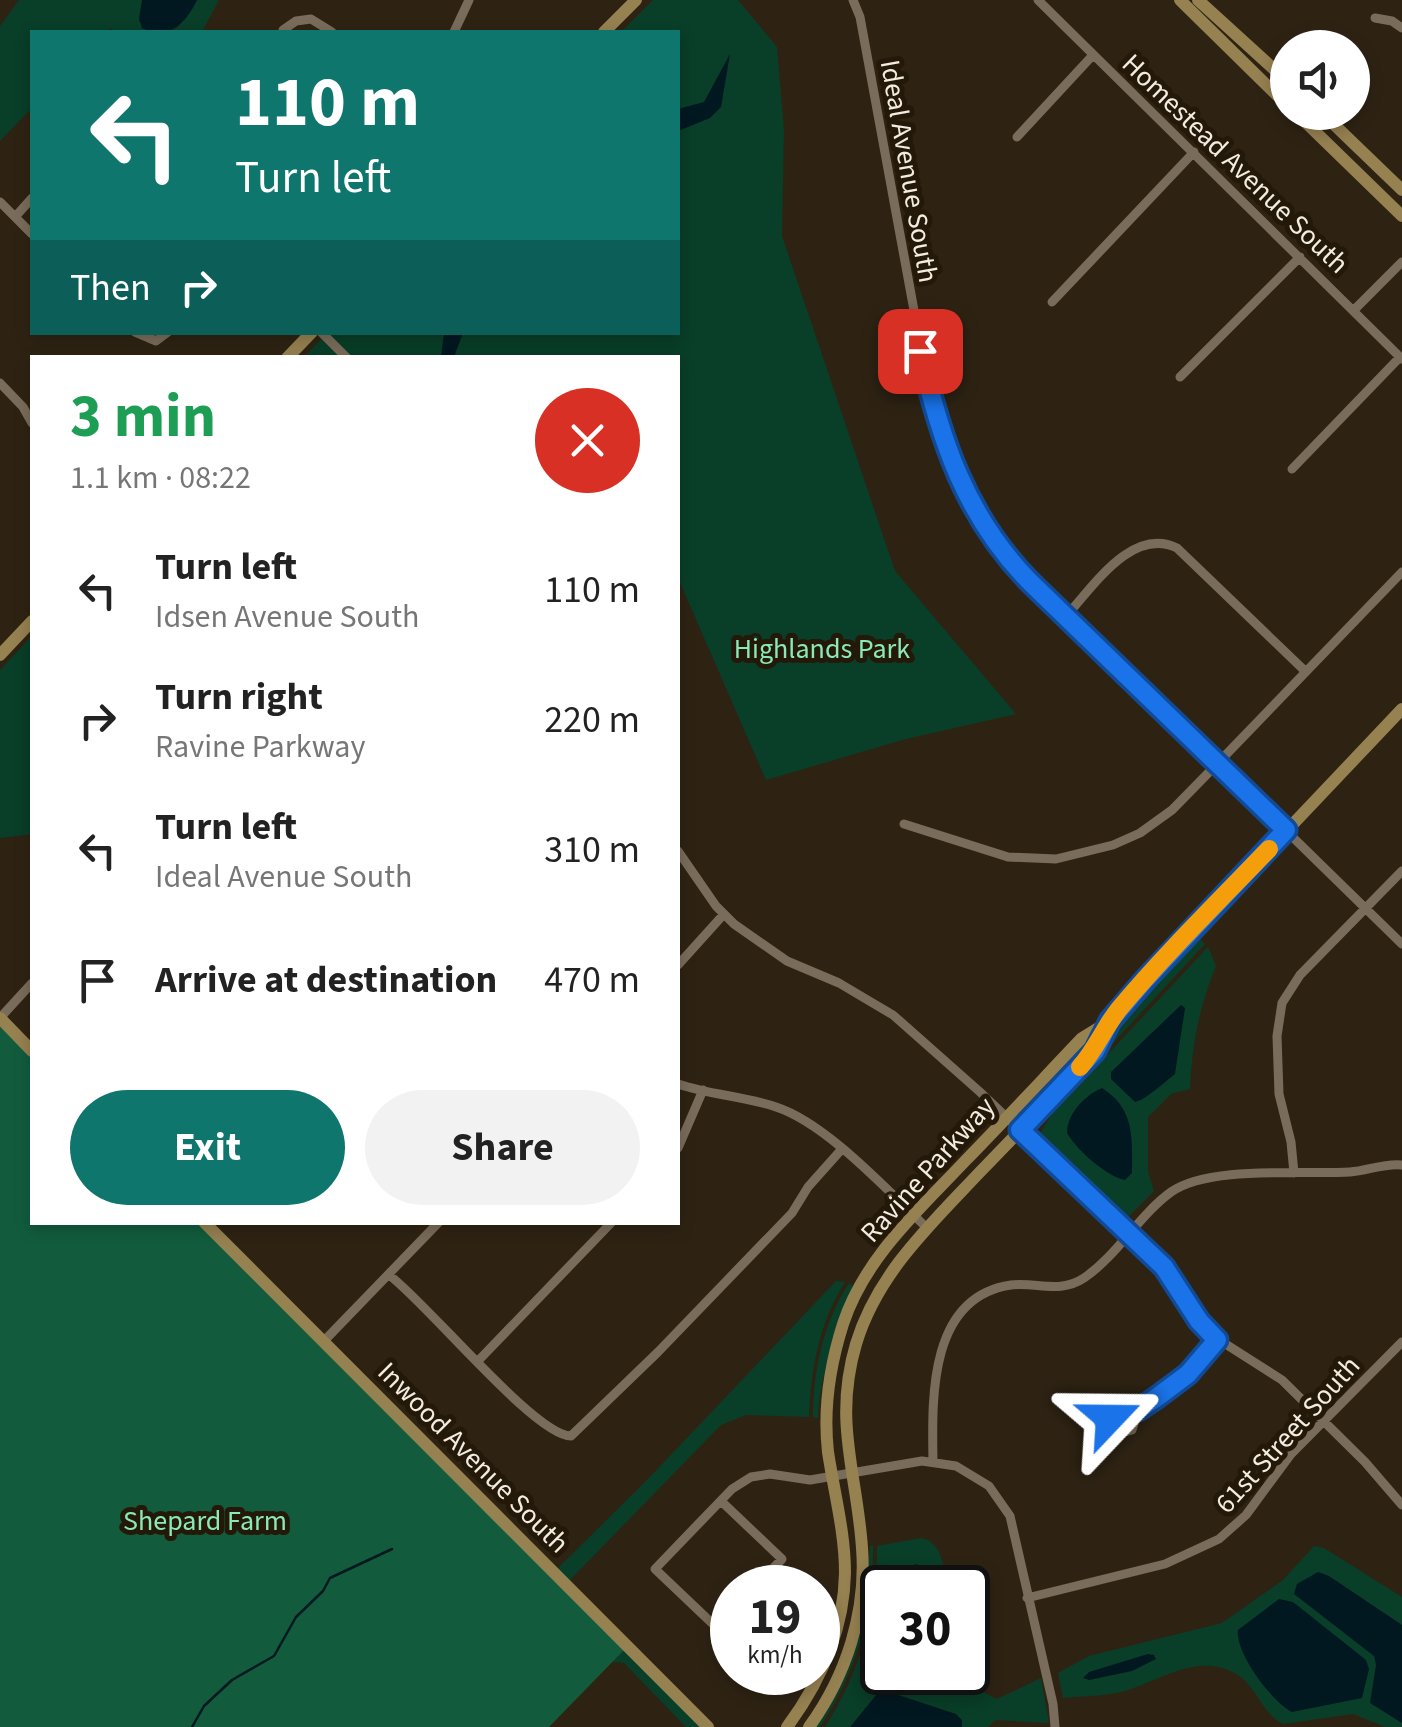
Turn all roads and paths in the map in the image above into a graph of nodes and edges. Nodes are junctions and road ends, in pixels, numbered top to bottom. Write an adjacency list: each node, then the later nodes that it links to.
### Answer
1 (469, 0): 11 (street)
2 (636, 0): 12 (street)
3 (853, 0): 40 (street, Ideal Avenue South)
4 (1180, 0): 15 (street)
5 (1198, 0): 14 (street)
6 (1045, 2): 13 (street, Homestead Avenue South)
7 (1375, 18): 8 (street)
8 (1402, 28)
9 (283, 30): 10 (street)
10 (329, 30)
11 (455, 30)
12 (606, 30)
13 (1093, 56): 18 (street); 19 (street, Homestead Avenue South)
14 (1270, 66)
15 (1270, 88)
16 (1314, 130): 23 (street)
17 (1340, 130): 20 (street)
18 (1017, 137)
19 (1194, 152): 26 (street, Homestead Avenue South); 28 (street)
20 (1402, 190)
21 (30, 200): 24 (street)
22 (0, 202): 24 (street)
23 (1402, 216)
24 (15, 217): 25 (street)
25 (30, 232)
26 (1300, 257): 29 (street, Homestead Avenue South); 35 (street)
27 (1402, 262): 29 (street)
28 (1052, 302)
29 (1354, 310): 34 (street, Homestead Avenue South)
30 (309, 335): 32 (street)
31 (324, 335): 33 (street)
32 (290, 355)
33 (345, 355)
34 (1401, 358): 38 (street)
35 (1180, 377)
36 (0, 383): 37 (street)
37 (30, 419)
38 (1292, 469)
39 (1402, 572): 43 (street)
40 (1066, 616): 43 (street); 45 (street, Ideal Avenue South)
41 (30, 623): 42 (street)
42 (0, 655)
43 (1305, 672): 45 (street)
44 (1402, 709): 47 (street, Ravine Parkway)
45 (1218, 763): 46 (street); 47 (street, Ideal Avenue South)
46 (904, 824)
47 (1286, 830): 50 (street, Ideal Avenue South); 56 (street, Ravine Parkway)
48 (680, 853): 51 (street)
49 (1402, 872): 50 (street)
50 (1366, 908): 52 (street, Ideal Avenue South); 65 (street)
51 (724, 914): 53 (street); 60 (street)
52 (1402, 944)
53 (680, 962)
54 (30, 985): 55 (street)
55 (0, 1018): 57 (street)
56 (1110, 1021): 60 (street, Ravine Parkway); 61 (street, Ravine Parkway)
57 (30, 1049)
58 (680, 1084): 59 (street)
59 (703, 1090): 62 (street); 63 (street)
60 (1007, 1118): 61 (street); 66 (street, Ravine Parkway)
61 (1020, 1130): 70 (street, Ravine Parkway); 71 (street)
62 (680, 1143)
63 (842, 1150): 66 (street); 76 (street)
64 (1402, 1165): 65 (street)
65 (1294, 1173): 71 (street)
66 (914, 1216): 70 (street); 81 (street, Ravine Parkway)
67 (207, 1225): 74 (street, Inwood Avenue South)
68 (436, 1225): 72 (street)
69 (609, 1225): 76 (street)
70 (927, 1228): 80 (street, Ravine Parkway)
71 (1128, 1233): 73 (street); 79 (street)
72 (389, 1275): 74 (street); 76 (street)
73 (1217, 1340): 77 (street); 78 (street)
74 (324, 1342): 87 (street, Inwood Avenue South)
75 (1402, 1342): 78 (street, 61st Street South)
76 (478, 1361)
77 (1138, 1410)
78 (1323, 1421): 83 (street); 85 (street, 61st Street South)
79 (934, 1462): 80 (street); 85 (street)
80 (850, 1473): 81 (street); 89 (street, Ravine Parkway)
81 (832, 1476): 82 (street); 88 (street, Ravine Parkway)
82 (720, 1501): 84 (street); 86 (street)
83 (1402, 1505)
84 (776, 1565)
85 (1027, 1598): 90 (street)
86 (710, 1621)
87 (708, 1727)
88 (787, 1727)
89 (809, 1727)
90 (1055, 1727)

